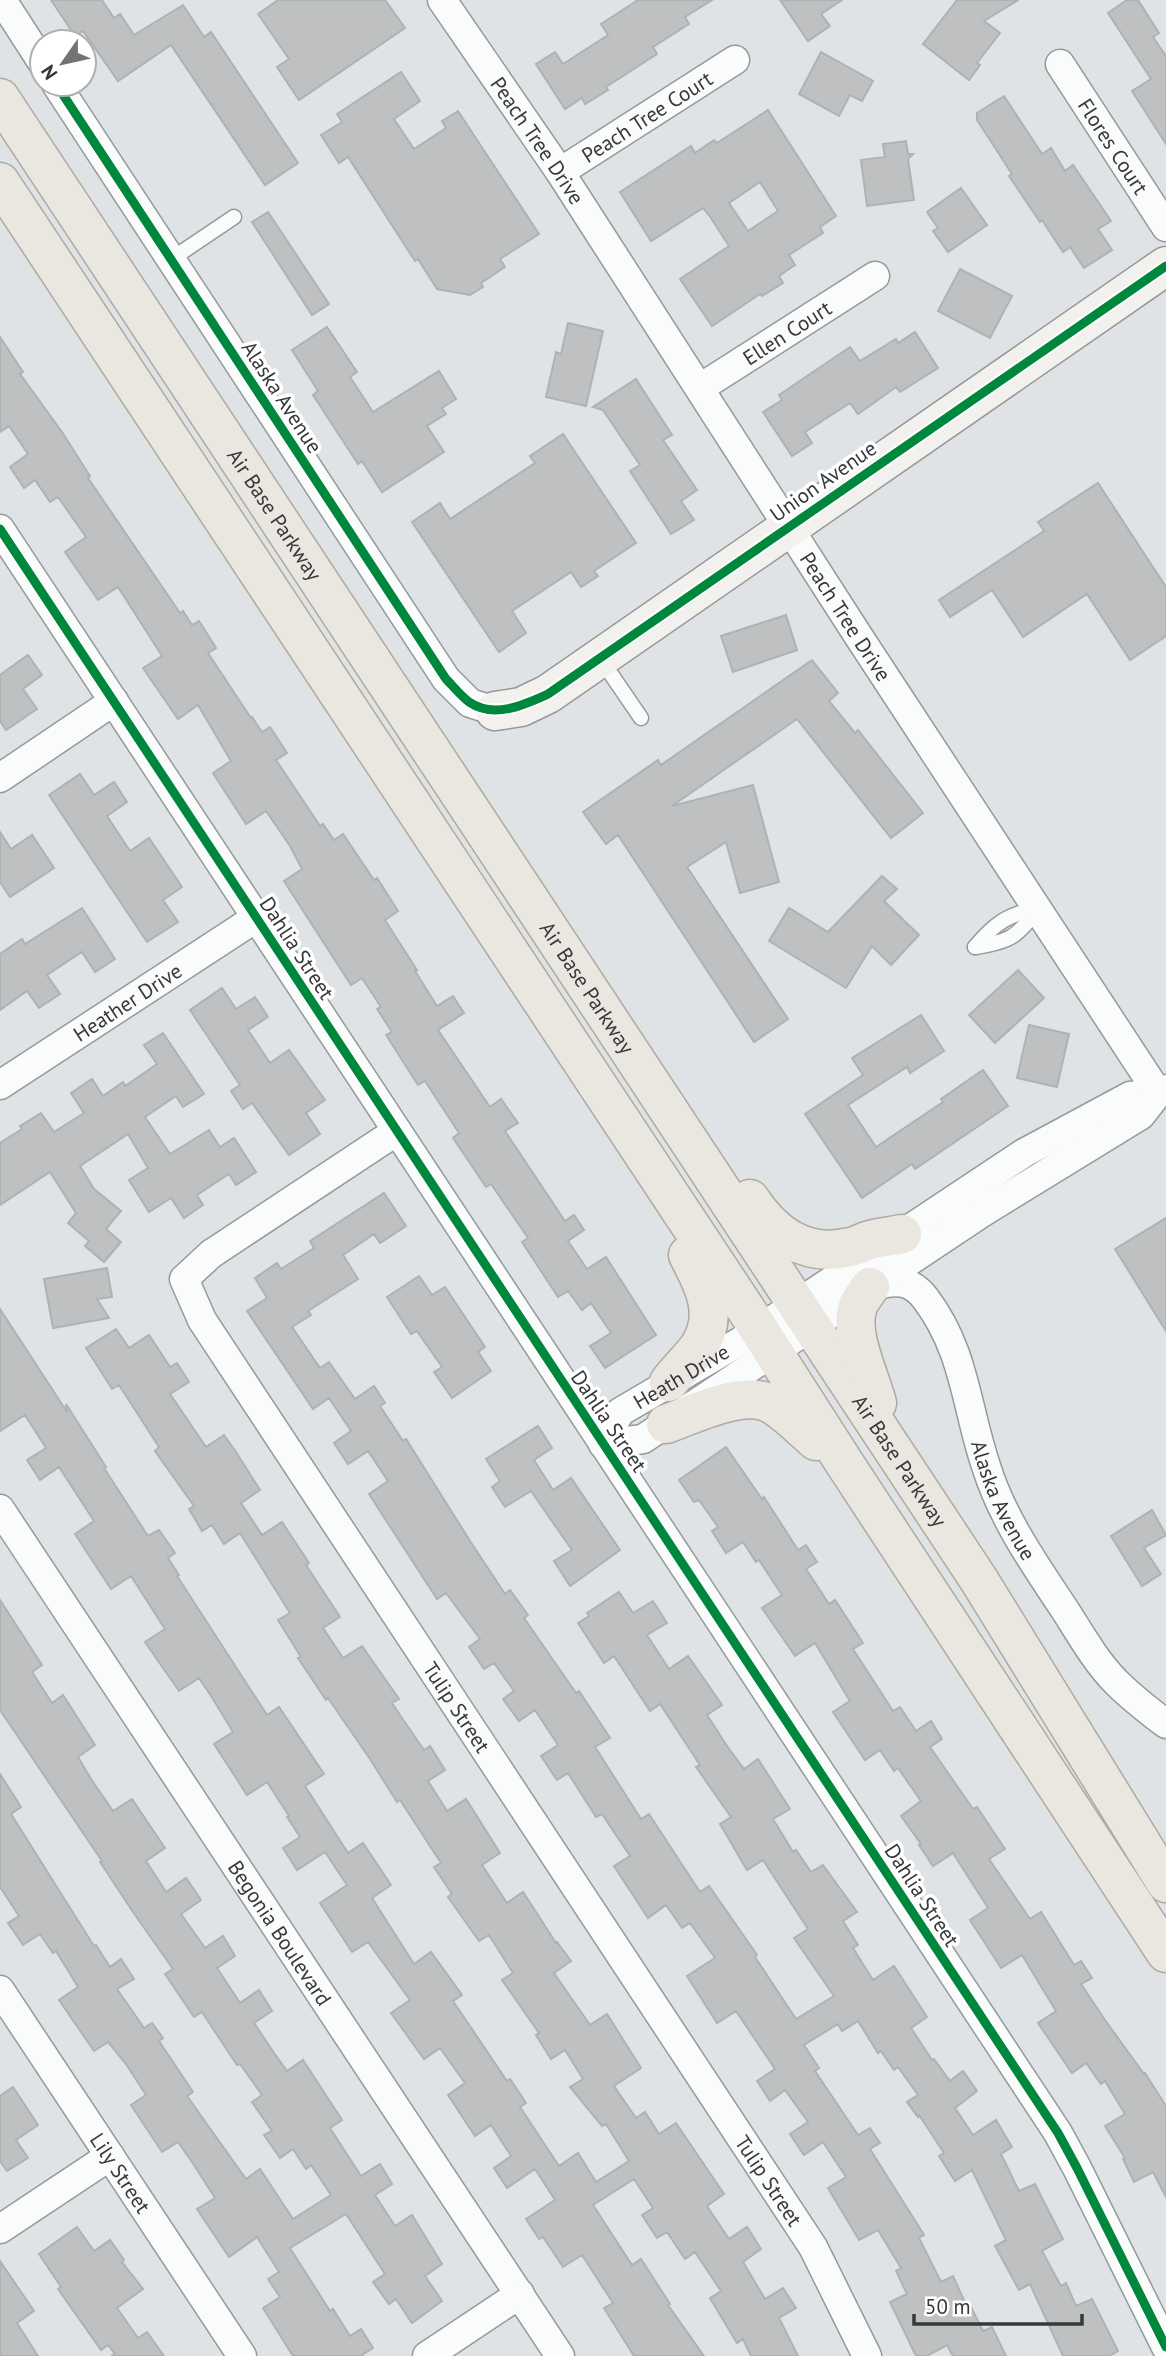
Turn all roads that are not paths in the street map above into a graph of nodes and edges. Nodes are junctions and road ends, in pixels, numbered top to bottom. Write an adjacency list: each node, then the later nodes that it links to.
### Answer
1 (2, 0): 3 (street)
2 (442, 0): 8 (street, Peach Tree Drive)
3 (28, 40)
4 (735, 60): 8 (street, Peach Tree Court)
5 (1060, 64): 11 (street, Flores Court)
6 (0, 98): 24 (main road, Air Base Parkway)
7 (65, 98): 12 (street, Alaska Avenue)
8 (560, 172): 15 (street, Peach Tree Drive)
9 (0, 182): 28 (main road)
10 (234, 217): 12 (lane)
11 (1166, 227)
12 (170, 260): 20 (street, Alaska Avenue)
13 (1166, 267): 16 (street, Union Avenue)
14 (875, 276): 15 (street, Ellen Court)
15 (700, 388): 16 (street, Peach Tree Drive)
16 (788, 526): 18 (street, Union Avenue); 26 (street, Peach Tree Drive)
17 (0, 529): 19 (street, Dahlia Street)
18 (600, 658): 20 (street, Union Avenue); 21 (lane)
19 (114, 701): 22 (street); 23 (street, Dahlia Street)
20 (495, 711)
21 (641, 718)
22 (0, 778)
23 (256, 918): 25 (street, Heather Drive); 27 (street, Dahlia Street)
24 (605, 1013): 29 (main road); 31 (main road, Air Base Parkway)
25 (0, 1085)
26 (1164, 1094): 29 (street, Heath Drive); 30 (street, Heath Drive)
27 (397, 1131): 36 (street, Dahlia Street); 50 (street, Tulip Street)
28 (650, 1167): 32 (main road); 33 (main road)
29 (902, 1234): 31 (street, Heath Drive)
30 (870, 1287): 31 (street, Heath Drive); 35 (main road); 39 (street, Alaska Avenue)
31 (804, 1316): 32 (street, Heath Drive); 35 (main road, Air Base Parkway)
32 (766, 1342): 33 (street, Heath Drive); 34 (street, Heath Drive); 37 (main road)
33 (669, 1382): 36 (street, Heath Drive)
34 (666, 1424): 36 (street, Heath Drive); 37 (main road)
35 (885, 1439): 40 (main road, Air Base Parkway)
36 (603, 1444): 46 (street, Dahlia Street)
37 (845, 1464): 41 (main road)
38 (0, 1509): 45 (street, Begonia Boulevard)
39 (1166, 1724)
40 (1166, 1883)
41 (1166, 1953)
42 (0, 1990): 43 (street, Lily Street)
43 (110, 2156): 44 (street); 47 (street, Lily Street)
44 (0, 2229)
45 (520, 2294): 48 (street); 49 (street, Begonia Boulevard)
46 (1166, 2347)
47 (242, 2356)
48 (427, 2356)
49 (561, 2356)
50 (867, 2356)

